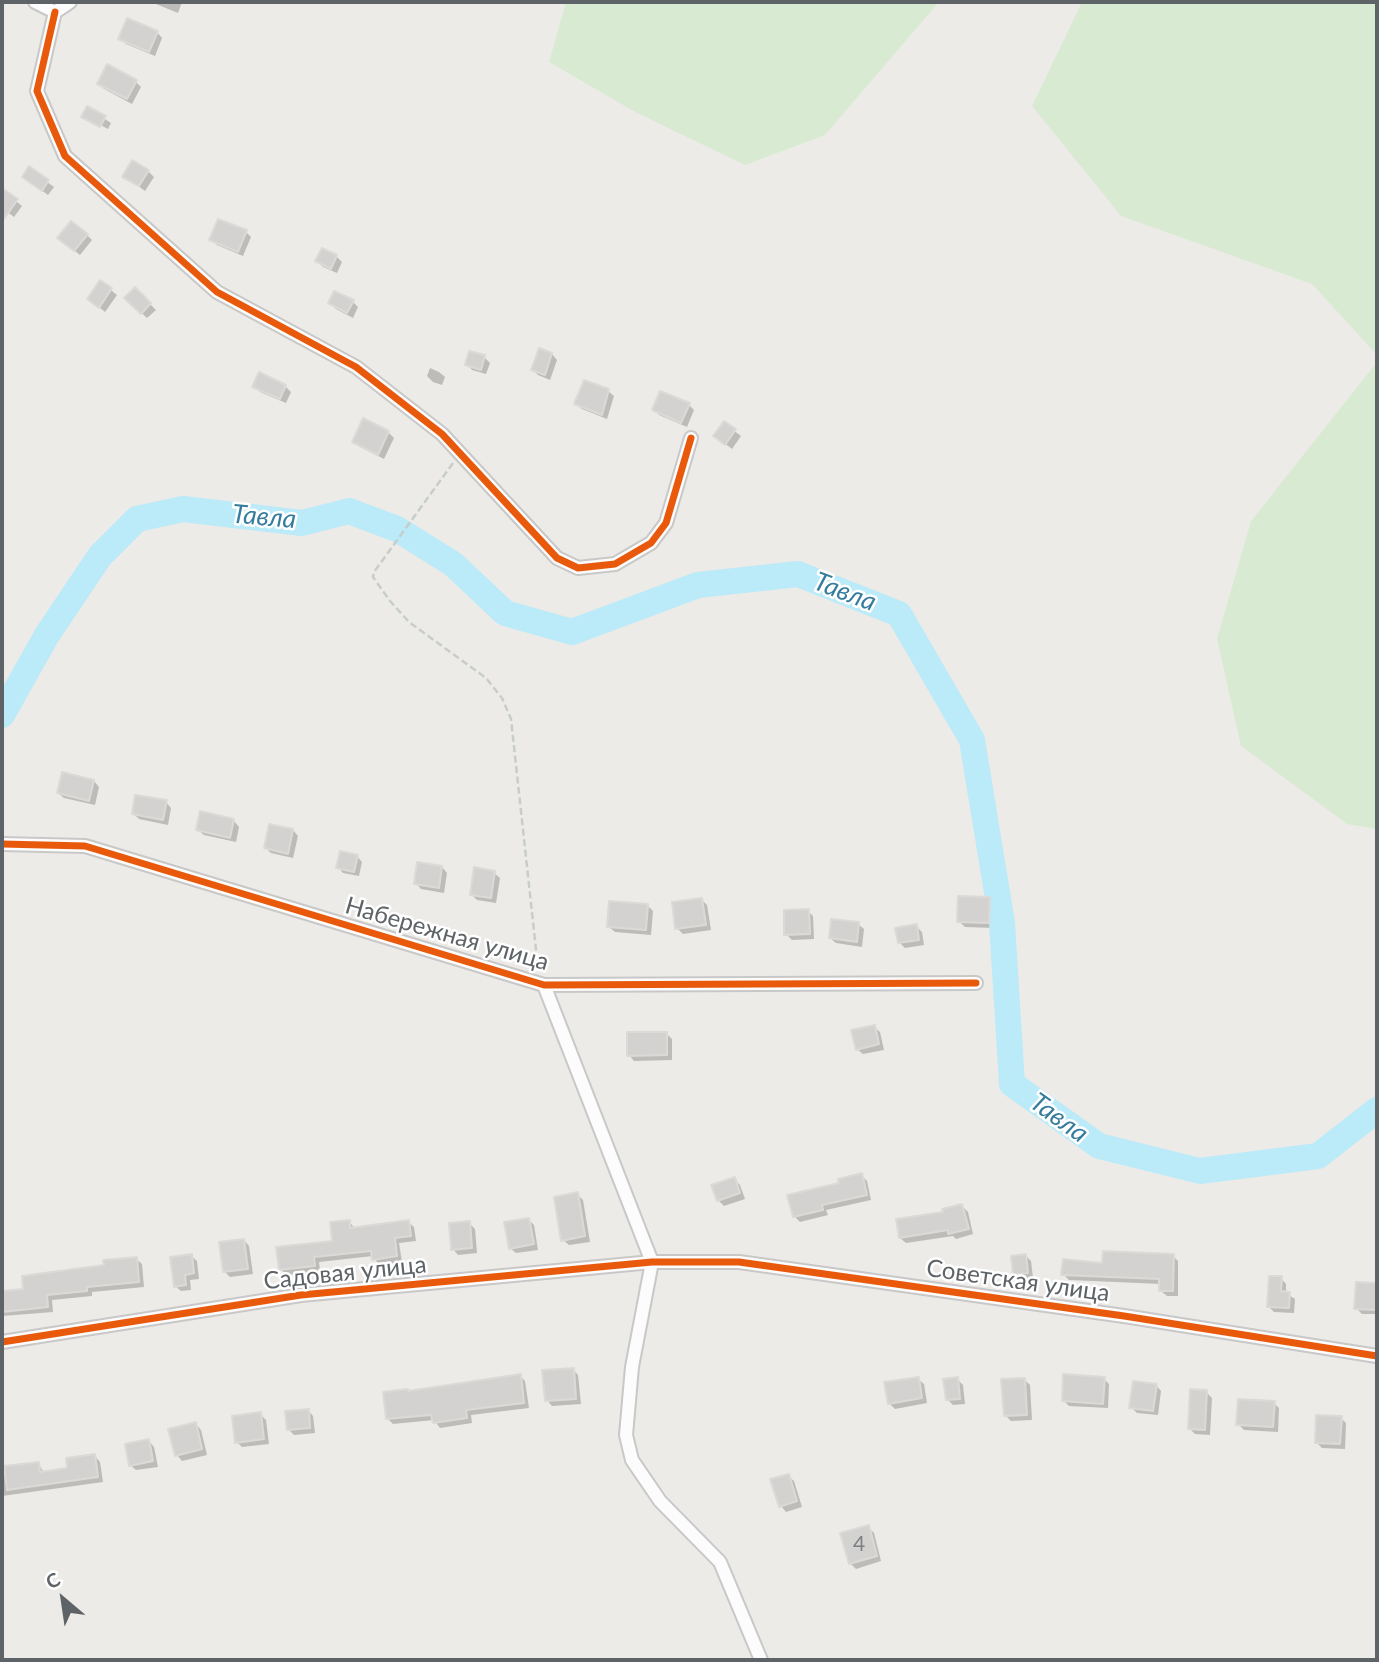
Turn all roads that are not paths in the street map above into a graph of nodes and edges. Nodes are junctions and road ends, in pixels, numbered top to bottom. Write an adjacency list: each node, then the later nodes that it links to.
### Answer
1 (35, 2): 3 (street)
2 (70, 2): 3 (street)
3 (55, 12): 4 (street)
4 (691, 438)
5 (2, 845): 7 (street, Набережная улица)
6 (976, 983): 7 (street, Набережная улица)
7 (544, 985): 8 (street)
8 (652, 1262): 9 (street, Садовая улица); 10 (street, Советская улица); 11 (street)
9 (2, 1342)
10 (1377, 1356)
11 (761, 1660)

